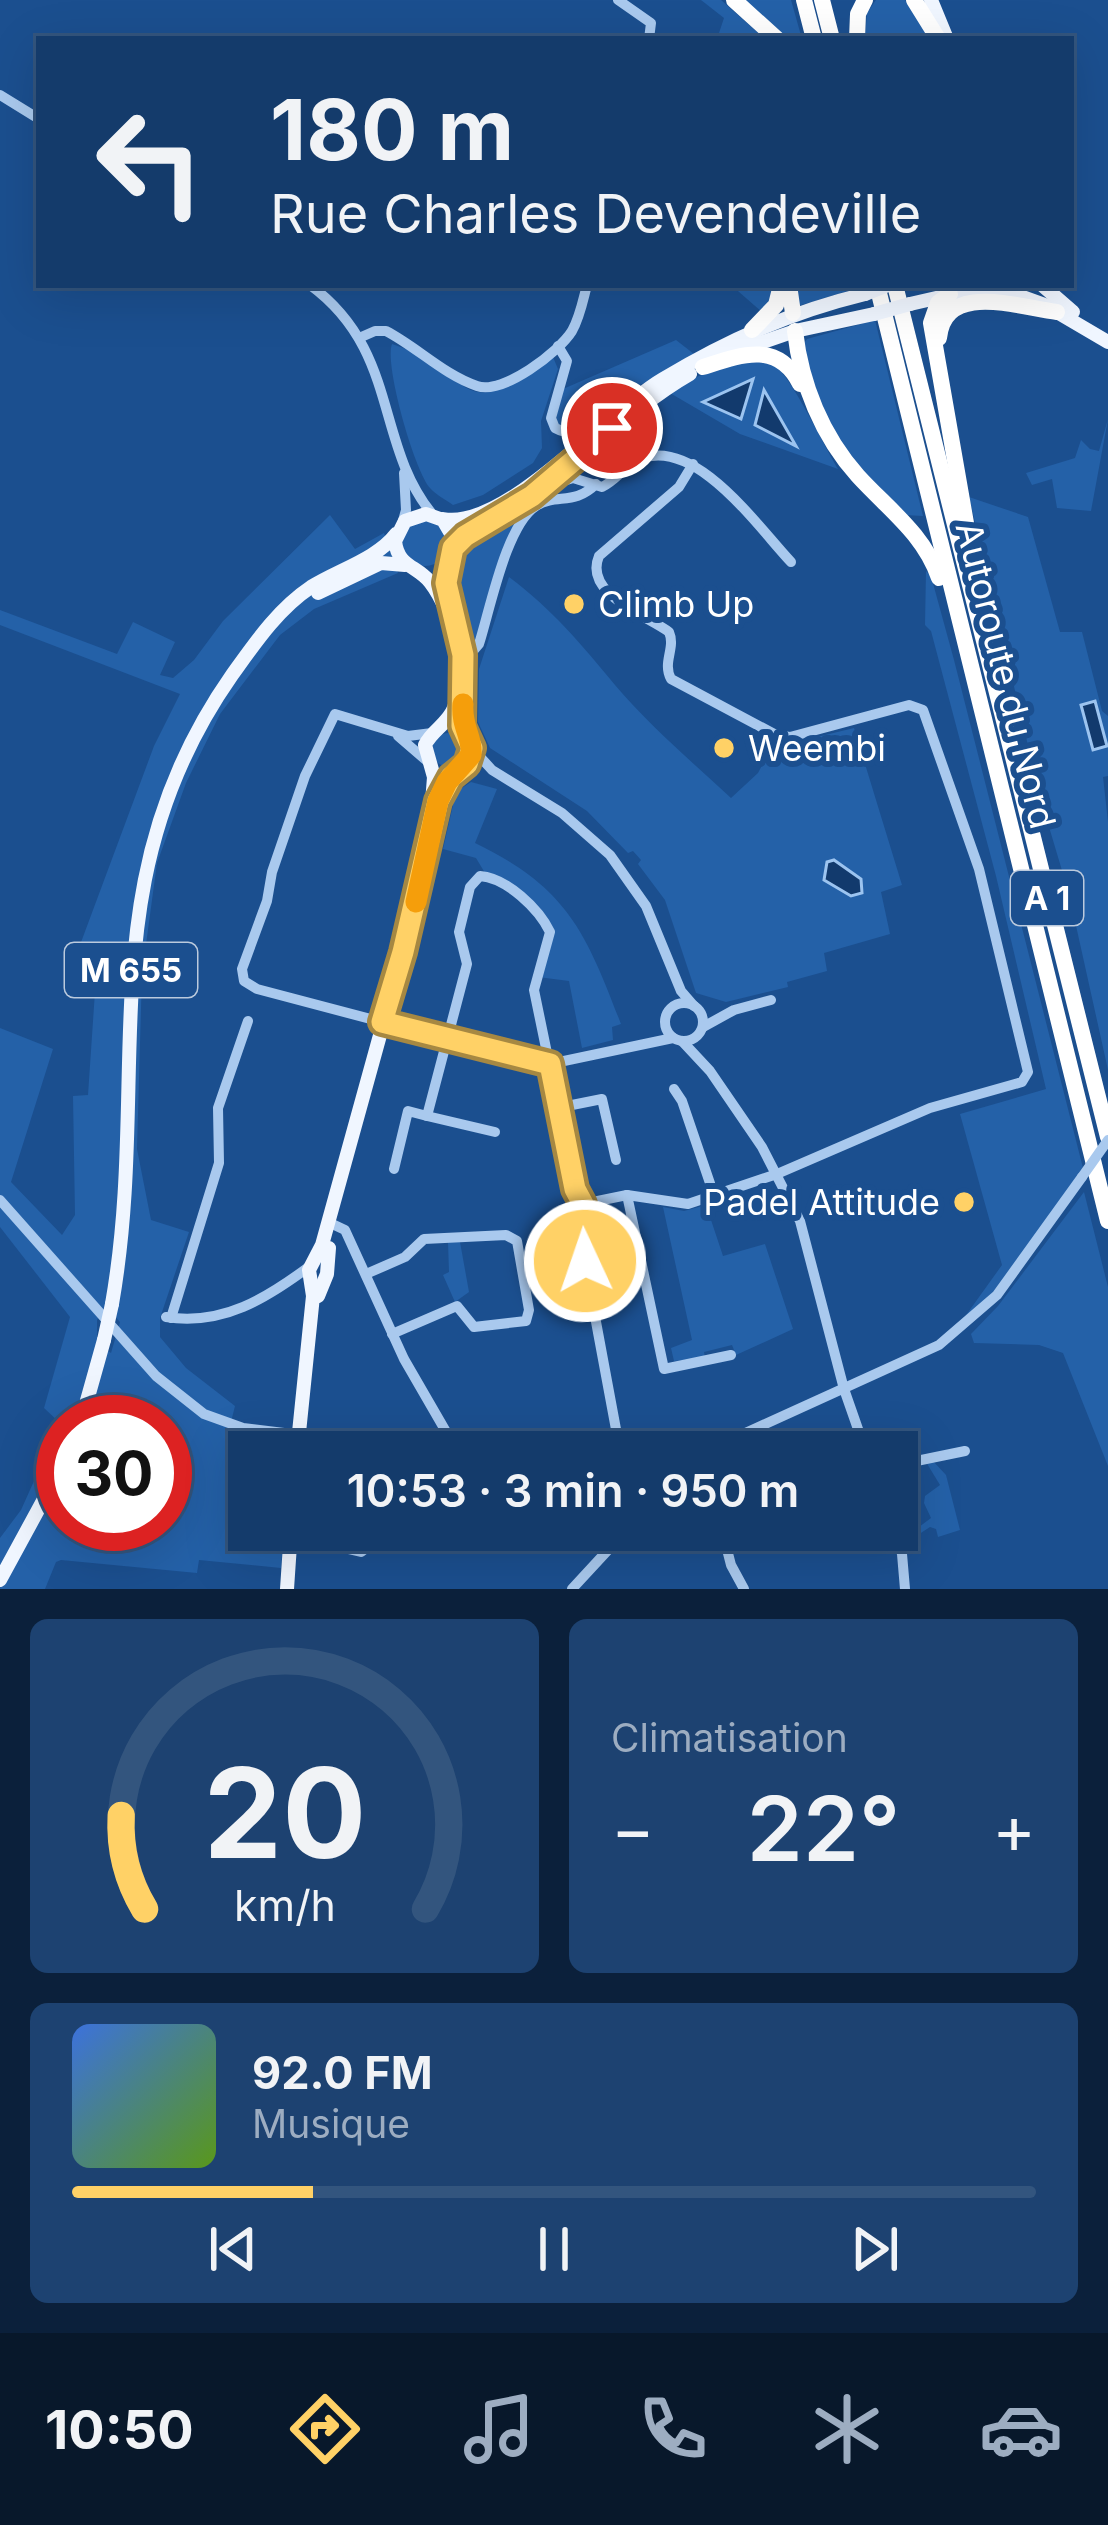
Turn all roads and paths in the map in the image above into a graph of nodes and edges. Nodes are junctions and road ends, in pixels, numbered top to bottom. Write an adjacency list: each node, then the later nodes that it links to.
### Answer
1 (618, 0): 9 (street)
2 (734, 0): 10 (highway)
3 (800, 0): 8 (highway)
4 (822, 0): 11 (highway)
5 (849, 0): 12 (highway)
6 (865, 0): 13 (highway)
7 (922, 0): 14 (highway)
8 (812, 31)
9 (649, 36)
10 (774, 36)
11 (831, 36)
12 (855, 36)
13 (855, 36)
14 (939, 36)
15 (0, 95): 16 (street)
16 (36, 117)
17 (314, 288): 30 (street)
18 (585, 288): 31 (street)
19 (784, 288): 28 (highway)
20 (786, 288): 27 (highway)
21 (893, 288): 47 (highway, Autoroute du Nord / A 1)
22 (1045, 288): 29 (main road)
23 (871, 290): 27 (main road); 49 (highway, Autoroute du Nord / A 1)
24 (986, 291): 25 (main road); 26 (main road)
25 (950, 294): 27 (main road, bridge); 33 (highway)
26 (1057, 312): 29 (main road); 33 (highway)
27 (794, 322): 28 (main road); 32 (main road); 35 (highway)
28 (752, 330): 34 (main road)
29 (1108, 337)
30 (362, 344): 31 (street); 36 (street)
31 (558, 346): 34 (street)
32 (703, 367): 35 (highway); 37 (main road)
33 (944, 399): 47 (highway)
34 (624, 406): 41 (main road)
35 (822, 423): 49 (highway)
36 (397, 441): 41 (street); 42 (street)
37 (594, 444): 39 (street); 40 (main road)
38 (693, 464): 39 (street); 44 (street); 77 (street)
39 (596, 484): 40 (street); 46 (street)
40 (545, 486): 43 (main road)
41 (437, 516): 42 (main road); 43 (main road)
42 (400, 527): 45 (main road); 48 (main road, M 655)
43 (452, 552): 45 (main road); 46 (main road)
44 (791, 562)
45 (410, 567): 46 (main road); 48 (main road, M 655)
46 (459, 655): 50 (main road); 52 (main road)
47 (987, 658): 74 (highway, Autoroute du Nord / A 1)
48 (243, 660): 87 (main road, M 655, bridge)
49 (970, 672): 82 (highway, Autoroute du Nord / A 1)
50 (434, 731): 51 (street); 52 (main road); 53 (main road)
51 (390, 732): 53 (street); 63 (street)
52 (468, 739): 54 (main road); 55 (street)
53 (429, 764): 54 (main road); 56 (main road)
54 (456, 772): 55 (street); 56 (main road)
55 (520, 788): 57 (street)
56 (430, 828): 63 (main road)
57 (670, 963): 59 (street); 61 (street)
58 (771, 1000): 60 (street)
59 (695, 1007): 60 (street); 61 (street); 64 (street)
60 (734, 1010): 64 (street)
61 (668, 1015): 65 (street); 67 (street)
62 (248, 1022): 84 (street)
63 (382, 1022): 66 (street); 83 (main road)
64 (702, 1028): 65 (street); 69 (street)
65 (678, 1039): 67 (street); 69 (street)
66 (448, 1040): 68 (street); 68 (street); 72 (street)
67 (638, 1044): 68 (street)
68 (550, 1064): 71 (street)
69 (710, 1071): 77 (street)
70 (674, 1089): 79 (street)
71 (557, 1108): 75 (street); 81 (street)
72 (427, 1116): 73 (street); 76 (street)
73 (495, 1132)
74 (1108, 1139): 89 (street, bridge)
75 (616, 1160)
76 (394, 1169)
77 (777, 1174): 79 (street); 89 (street)
78 (627, 1195): 79 (street); 81 (street); 88 (street)
79 (714, 1196)
80 (0, 1200): 87 (street)
81 (583, 1204): 94 (street)
82 (1108, 1221)
83 (332, 1222): 84 (main road); 85 (street)
84 (316, 1272): 92 (main road)
85 (366, 1274): 86 (street); 86 (street)
86 (392, 1334): 93 (street)
87 (111, 1337): 90 (main road, M 655); 91 (street)
88 (731, 1355)
89 (844, 1389): 95 (street); 96 (street)
90 (91, 1395)
91 (270, 1431)
92 (298, 1431)
93 (446, 1431)
94 (616, 1431)
95 (755, 1431)
96 (859, 1431)
97 (965, 1451): 98 (street)
98 (918, 1461)
99 (36, 1514): 100 (main road)
100 (32, 1522): 105 (main road); 106 (main road)
101 (290, 1551): 107 (main road)
102 (607, 1551): 108 (street)
103 (727, 1551): 109 (street)
104 (901, 1551): 110 (street)
105 (0, 1564)
106 (0, 1580)
107 (287, 1589)
108 (572, 1589)
109 (744, 1589)
110 (905, 1589)

